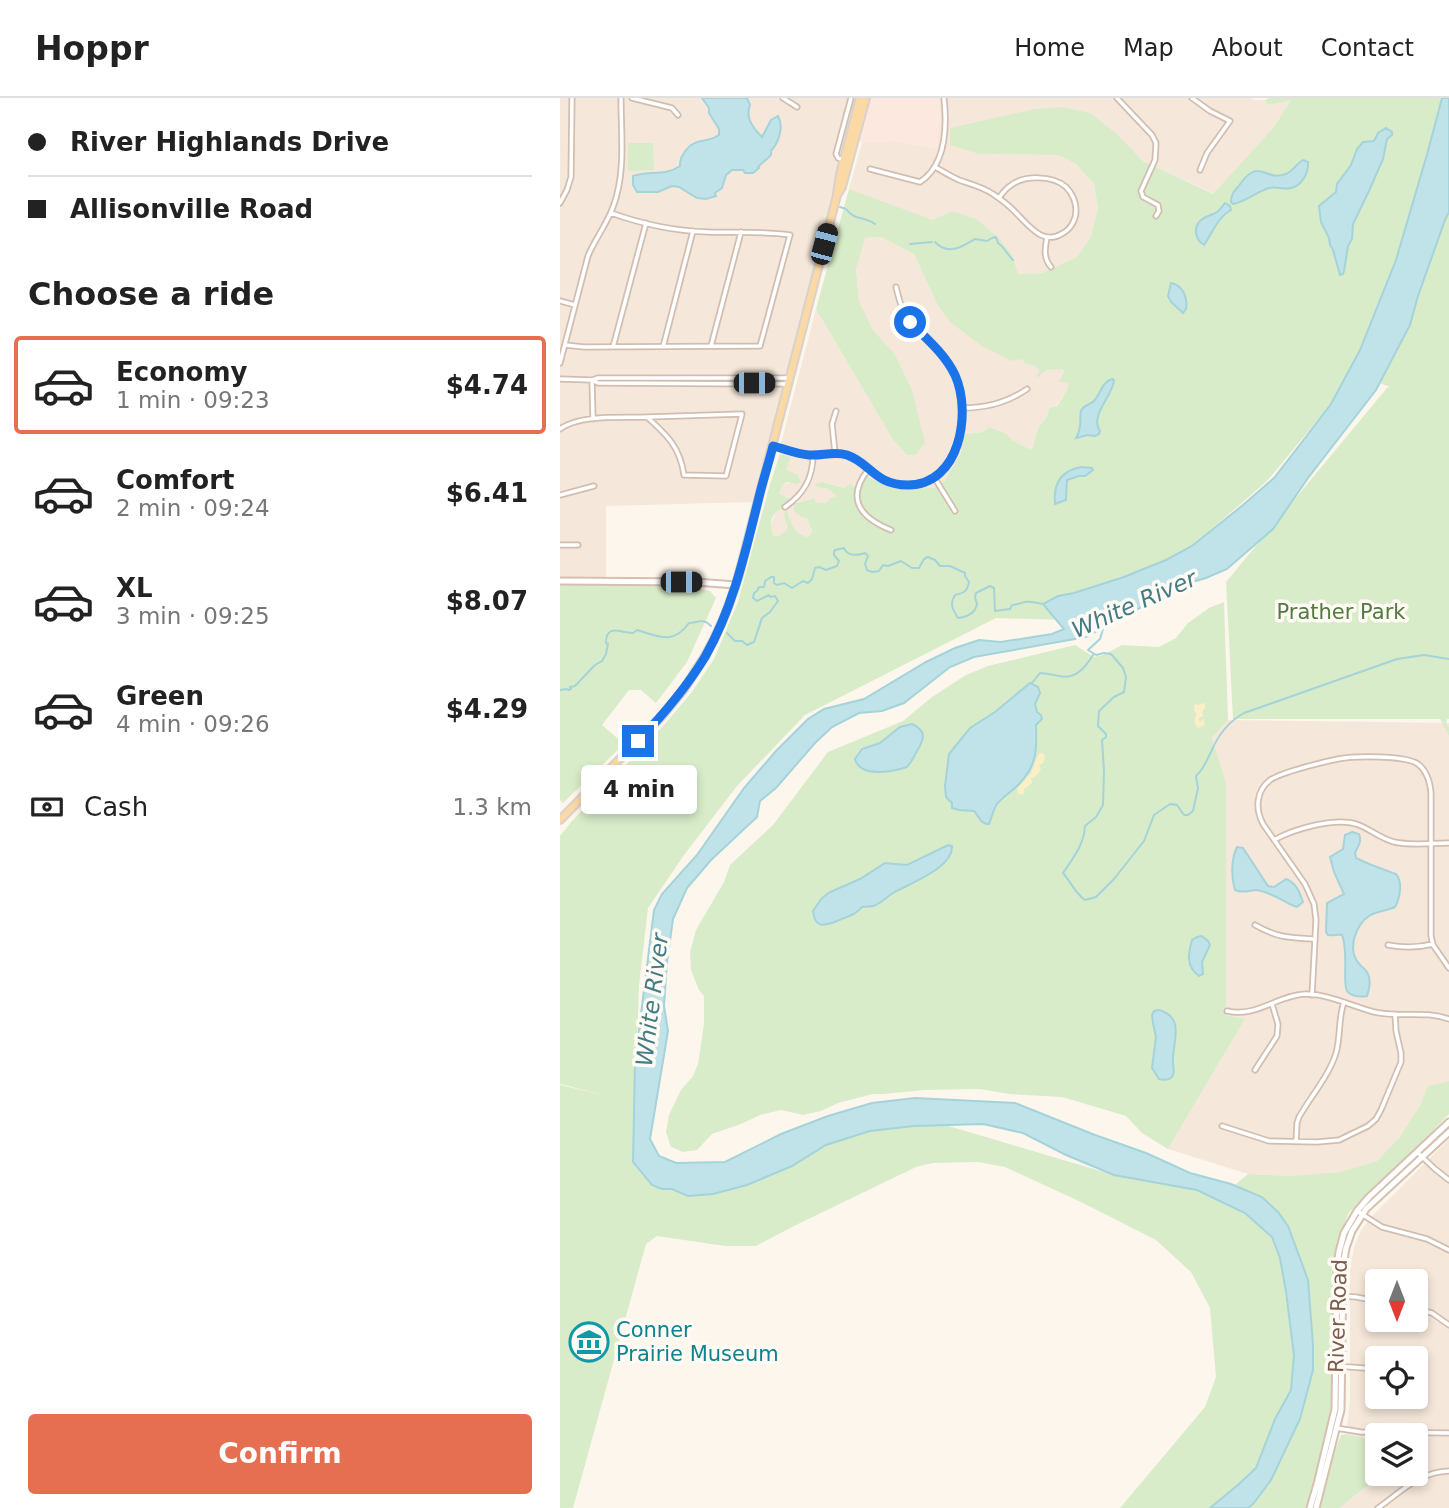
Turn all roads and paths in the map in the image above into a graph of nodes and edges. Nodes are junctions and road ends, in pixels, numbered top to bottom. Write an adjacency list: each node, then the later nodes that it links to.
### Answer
1 (572, 98): 19 (street)
2 (621, 98): 20 (street)
3 (632, 98): 12 (street)
4 (783, 98): 11 (street)
5 (851, 98): 13 (street)
6 (860, 98): 13 (main road)
7 (866, 98): 17 (main road)
8 (944, 98): 14 (street)
9 (1117, 98): 21 (street)
10 (1192, 98): 16 (street)
11 (797, 107)
12 (678, 115)
13 (843, 160): 17 (main road)
14 (935, 167): 15 (street); 18 (street)
15 (870, 169)
16 (1200, 170)
17 (837, 195): 37 (main road)
18 (999, 198): 25 (street); 25 (street)
19 (560, 203)
20 (611, 213): 22 (street); 29 (street)
21 (1156, 216)
22 (646, 223): 23 (street); 32 (street)
23 (693, 231): 24 (street); 33 (street)
24 (741, 232): 31 (street); 31 (street)
25 (1047, 237): 26 (street)
26 (1051, 267)
27 (895, 287): 39 (street)
28 (560, 301): 29 (street)
29 (575, 305): 30 (street)
30 (565, 345): 32 (street); 34 (street)
31 (711, 346): 33 (street)
32 (613, 347): 33 (street)
33 (663, 347)
34 (560, 363)
35 (560, 379): 36 (street)
36 (592, 380): 37 (street); 42 (street)
37 (788, 381): 44 (main road)
38 (1027, 389): 39 (street)
39 (963, 408): 48 (street)
40 (836, 411): 45 (street)
41 (647, 417): 41 (street); 42 (street)
42 (593, 419): 43 (street)
43 (560, 429)
44 (773, 446): 46 (street); 57 (main road)
45 (835, 453): 46 (street); 47 (street)
46 (813, 455): 51 (street)
47 (868, 470): 48 (street); 53 (street)
48 (934, 477): 52 (street)
49 (594, 486): 50 (street)
50 (560, 495)
51 (785, 507)
52 (955, 512)
53 (891, 530)
54 (560, 545): 55 (street)
55 (578, 545)
56 (560, 582): 57 (main road)
57 (736, 585): 58 (main road)
58 (561, 820)
59 (1274, 840): 60 (street); 60 (street); 63 (street)
60 (1430, 843): 61 (street); 64 (street)
61 (1449, 843)
62 (1255, 925): 63 (street)
63 (1315, 939): 67 (street)
64 (1433, 944): 65 (street); 66 (street)
65 (1388, 945)
66 (1449, 968)
67 (1312, 995): 68 (street); 69 (street)
68 (1343, 1002): 71 (street); 77 (street)
69 (1272, 1004): 70 (street); 73 (street)
70 (1227, 1011)
71 (1395, 1014): 72 (street); 77 (street)
72 (1449, 1019)
73 (1255, 1070)
74 (1449, 1122): 78 (main road, River Road)
75 (1222, 1126): 77 (street)
76 (1449, 1132): 78 (main road, River Road)
77 (1296, 1142)
78 (1419, 1155): 79 (street); 80 (main road, River Road)
79 (1449, 1180)
80 (1360, 1212): 81 (street); 82 (main road, River Road)
81 (1449, 1250)
82 (1340, 1296): 83 (street); 86 (main road, River Road)
83 (1365, 1299)
84 (1428, 1312): 85 (street)
85 (1449, 1325)
86 (1339, 1366): 87 (street); 88 (main road, River Road)
87 (1365, 1368)
88 (1335, 1428): 89 (street); 91 (main road, River Road); 92 (main road, River Road)
89 (1449, 1433)
90 (1449, 1471): 93 (street)
91 (1310, 1508)
92 (1316, 1508)
93 (1378, 1508)

